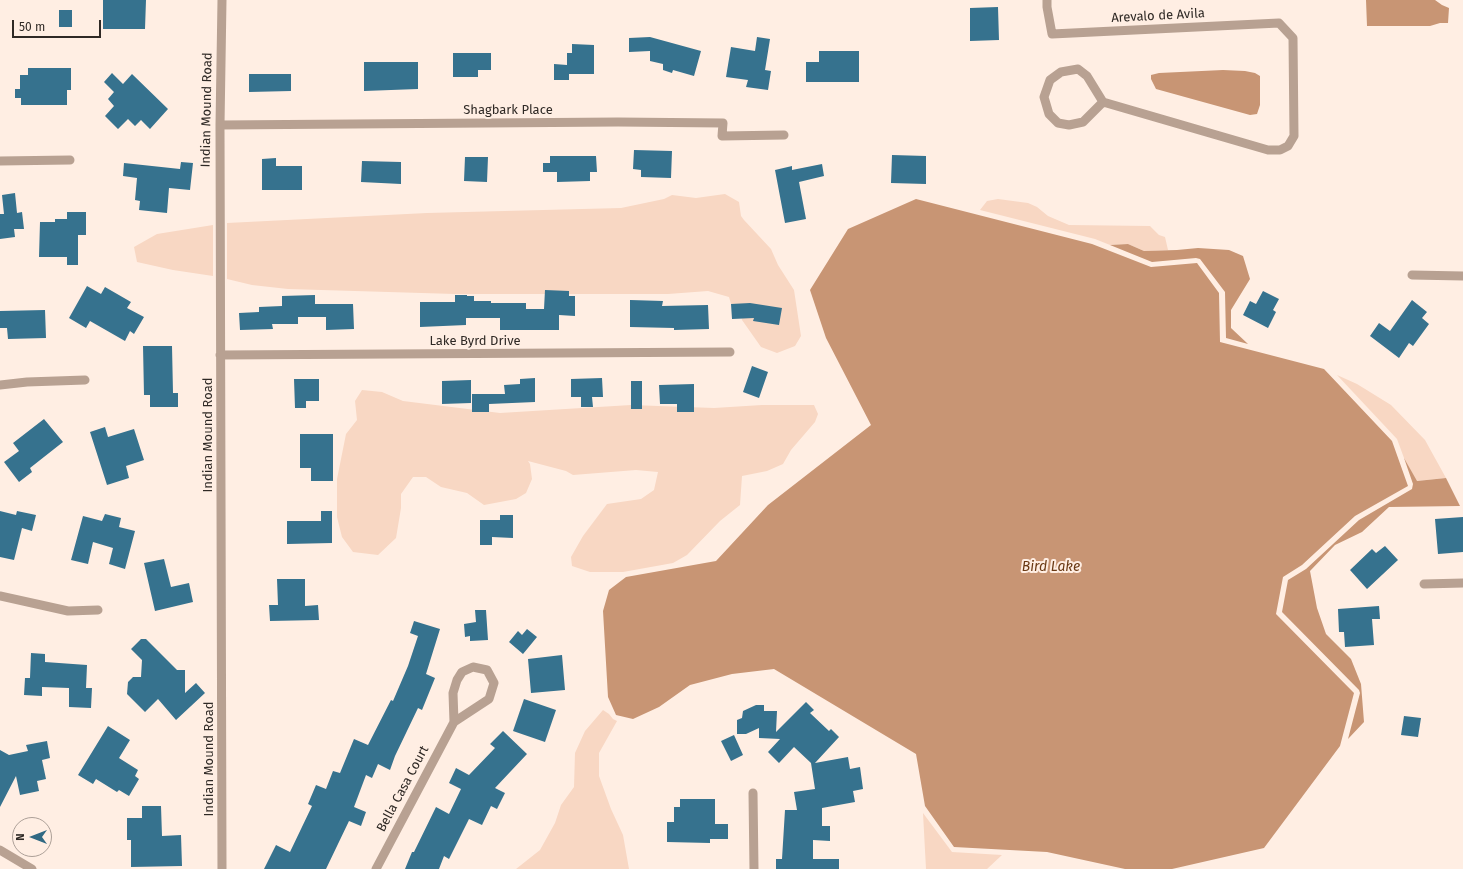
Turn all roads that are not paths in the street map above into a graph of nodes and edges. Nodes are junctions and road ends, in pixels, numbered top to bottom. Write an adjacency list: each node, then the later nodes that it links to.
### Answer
1 (222, 0): 4 (street, Indian Mound Road)
2 (1048, 0): 3 (street, Arevalo de Avila)
3 (1103, 102): 3 (street)
4 (220, 125): 5 (street, Shagbark Place); 11 (street, Indian Mound Road)
5 (784, 135)
6 (70, 160): 7 (street)
7 (0, 161)
8 (1412, 275): 9 (street)
9 (1463, 276)
10 (730, 352): 11 (street, Lake Byrd Drive)
11 (220, 355): 22 (street, Indian Mound Road)
12 (85, 380): 13 (street)
13 (0, 386)
14 (1424, 584): 15 (street)
15 (1463, 584)
16 (0, 596): 17 (street)
17 (98, 610)
18 (454, 722): 18 (street, Bella Casa Court); 23 (street, Bella Casa Court)
19 (753, 793): 24 (street)
20 (0, 850): 21 (street)
21 (32, 869)
22 (222, 869)
23 (376, 869)
24 (754, 869)

